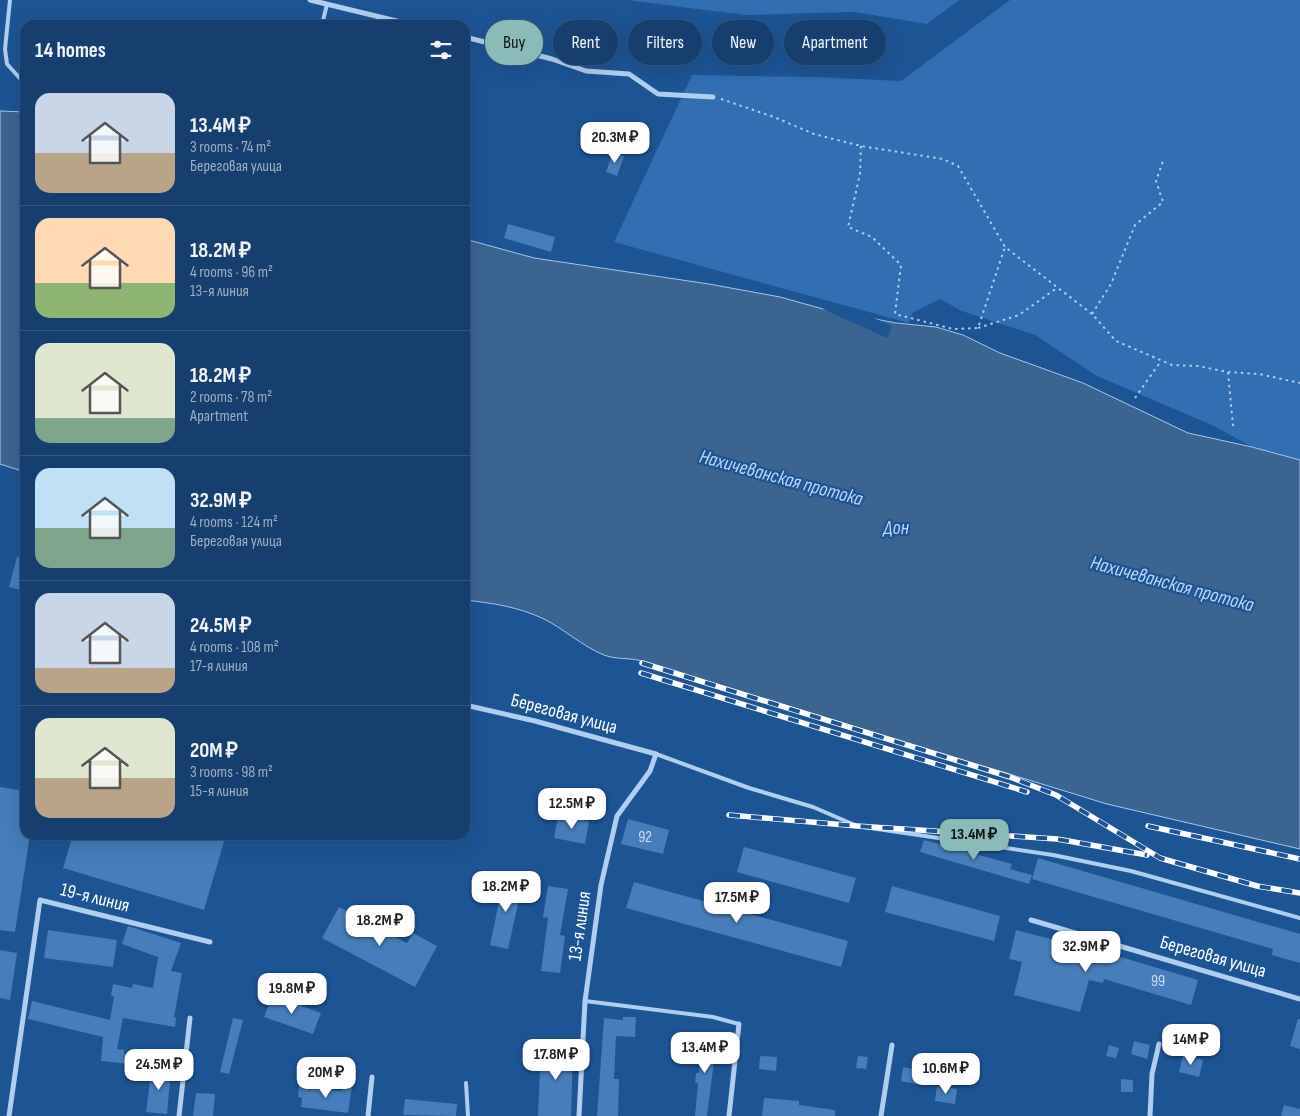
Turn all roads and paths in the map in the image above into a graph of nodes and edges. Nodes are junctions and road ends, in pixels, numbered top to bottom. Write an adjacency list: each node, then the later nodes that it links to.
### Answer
1 (10, 0): 7 (lane)
2 (310, 0): 3 (street)
3 (327, 4): 4 (lane); 5 (street)
4 (323, 20)
5 (393, 20)
6 (470, 39): 8 (street)
7 (20, 78)
8 (712, 96): 9 (path)
9 (861, 146): 11 (path); 14 (path)
10 (1164, 158): 13 (path)
11 (1005, 247): 12 (path); 14 (path)
12 (1057, 288): 13 (path); 14 (path)
13 (1092, 314): 15 (path)
14 (978, 328)
15 (1161, 361): 16 (path); 18 (path)
16 (1228, 372): 17 (path); 19 (path)
17 (1300, 383)
18 (1135, 398)
19 (1233, 426)
20 (470, 706): 21 (street, Береговая улица)
21 (656, 754): 22 (lane); 26 (street, 13-я линия)
22 (1300, 918)
23 (1031, 920): 25 (street, Береговая улица)
24 (210, 942): 33 (street, 19-я линия)
25 (1300, 999)
26 (585, 1001): 28 (lane); 37 (street, 13-я линия)
27 (190, 1018): 34 (street)
28 (739, 1024): 38 (street)
29 (1159, 1044): 40 (street)
30 (892, 1045): 39 (street)
31 (372, 1077): 35 (street)
32 (466, 1083): 36 (lane)
33 (9, 1116)
34 (179, 1116)
35 (368, 1116)
36 (468, 1116)
37 (579, 1116)
38 (729, 1116)
39 (881, 1116)
40 (1150, 1116)

